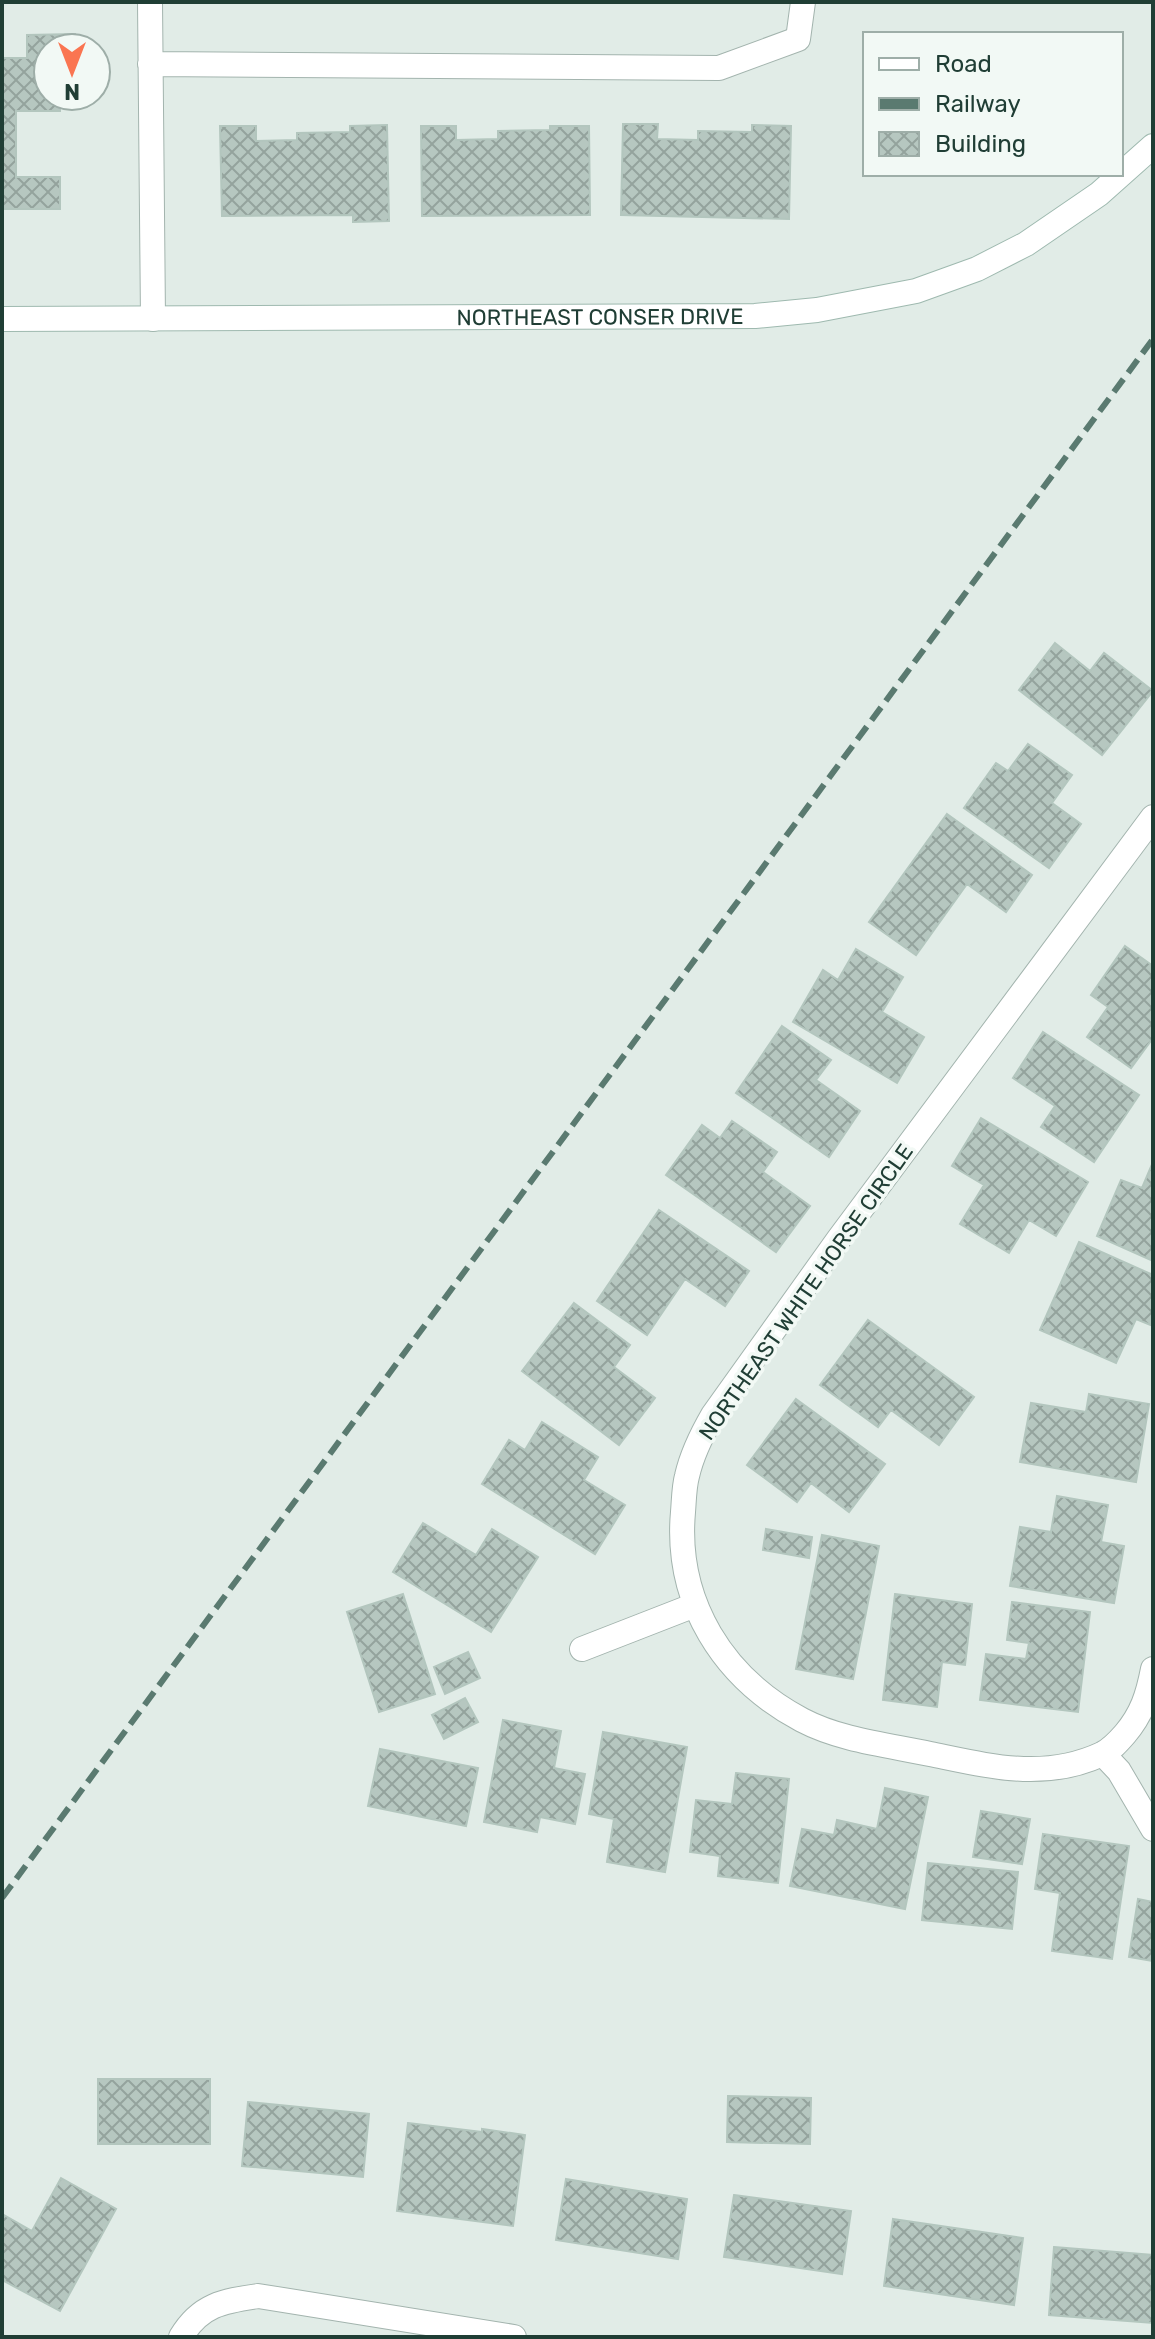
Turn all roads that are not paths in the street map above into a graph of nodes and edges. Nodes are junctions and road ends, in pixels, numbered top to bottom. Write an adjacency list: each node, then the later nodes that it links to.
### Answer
1 (150, 2): 3 (street)
2 (803, 2): 3 (street)
3 (150, 64): 8 (street)
4 (1153, 146): 5 (street, NORTHEAST CONSER DRIVE)
5 (1123, 173)
6 (1119, 176): 8 (street, NORTHEAST CONSER DRIVE)
7 (2, 319): 8 (street, NORTHEAST CONSER DRIVE)
8 (153, 319)
9 (1153, 817): 10 (street, NORTHEAST WHITE HORSE CIRCLE)
10 (695, 1605): 11 (street); 13 (street, NORTHEAST WHITE HORSE CIRCLE)
11 (582, 1649)
12 (1153, 1669): 13 (street, NORTHEAST WHITE HORSE CIRCLE)
13 (1103, 1754): 14 (street)
14 (1153, 1829)
15 (181, 2337): 16 (street)
16 (514, 2337)

